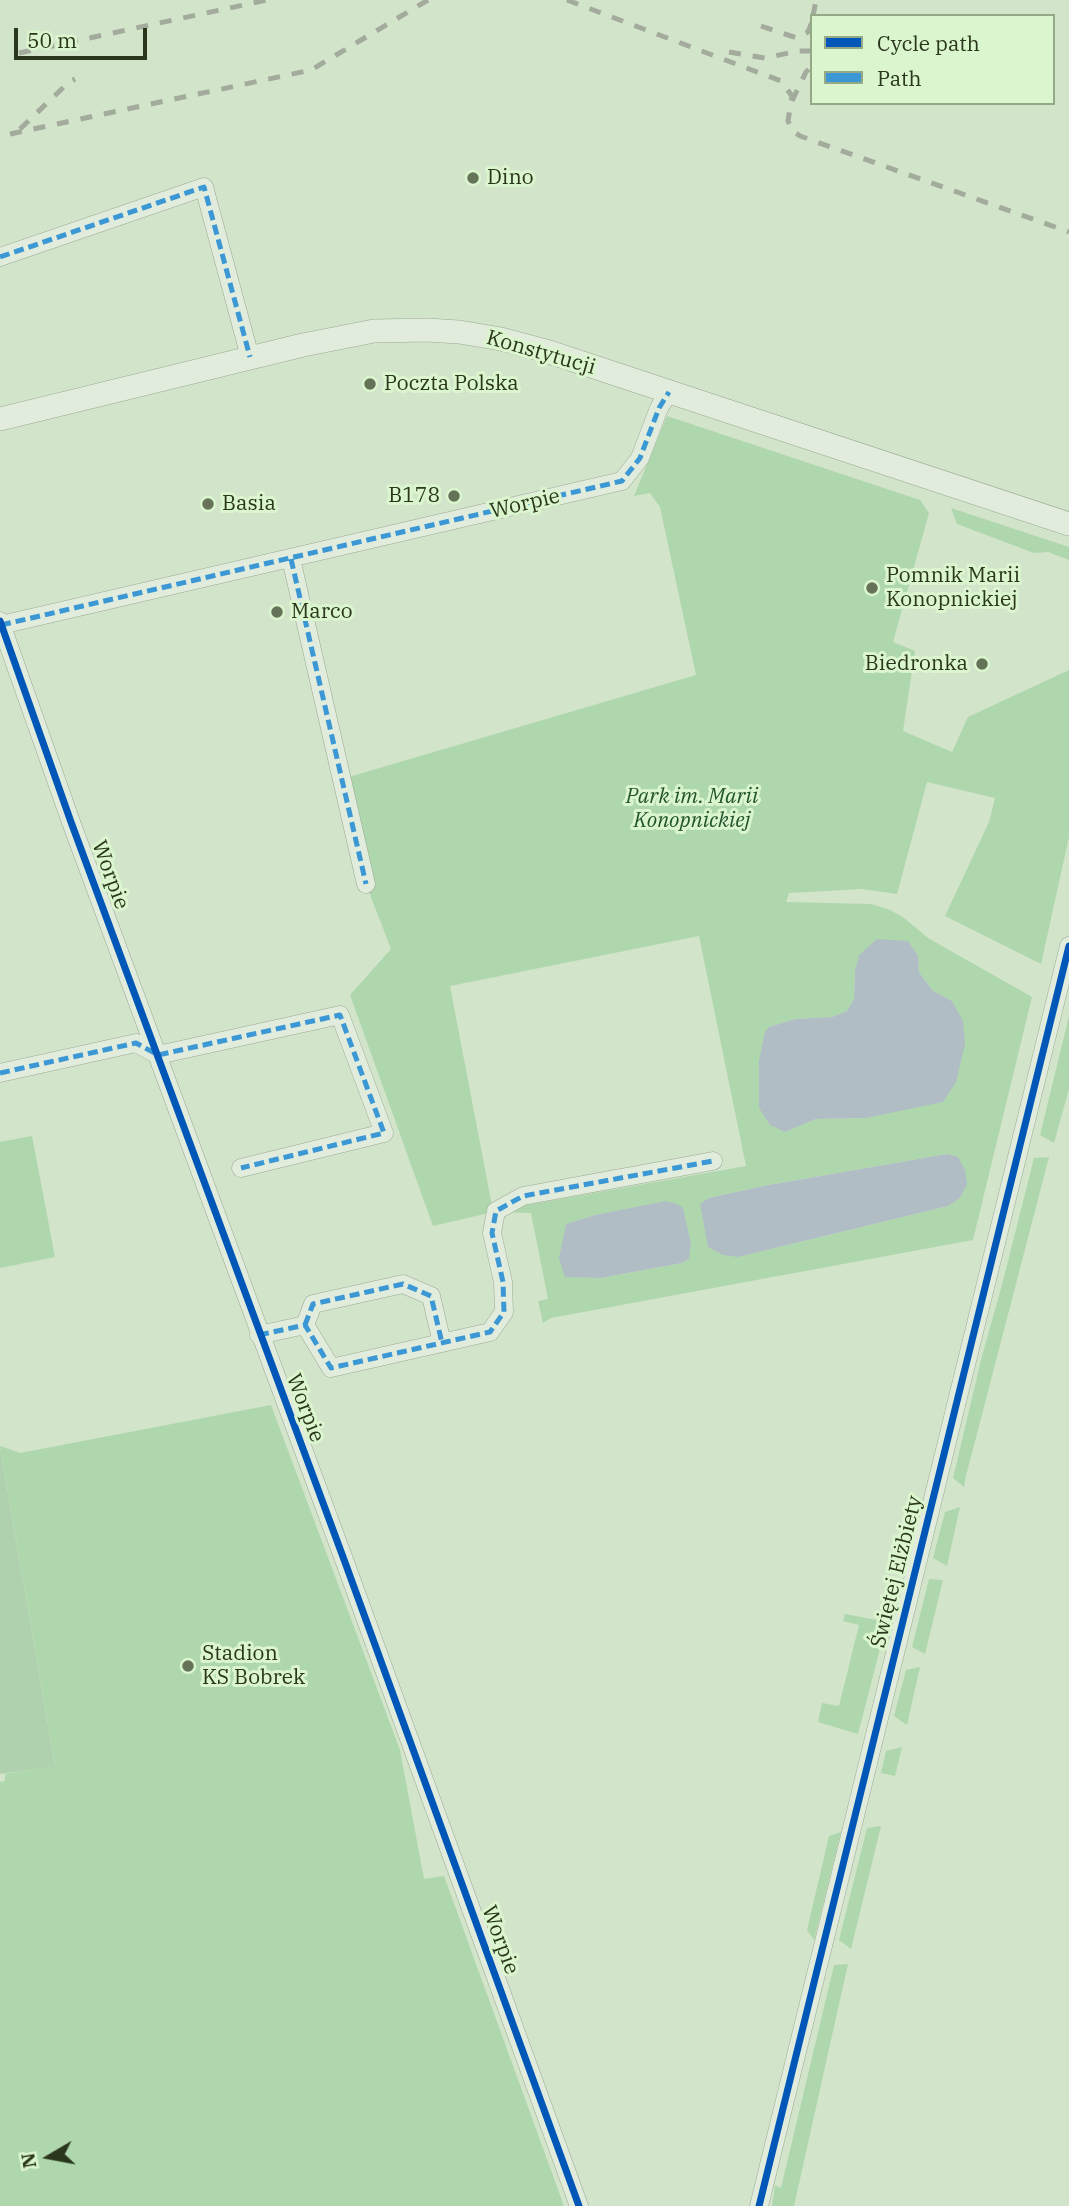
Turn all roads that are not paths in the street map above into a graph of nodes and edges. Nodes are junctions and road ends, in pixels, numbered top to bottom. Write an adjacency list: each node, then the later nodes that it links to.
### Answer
1 (0, 257): 2 (street)
2 (250, 358): 3 (street, Konstytucji); 4 (street, Konstytucji)
3 (669, 392): 5 (street, Konstytucji); 6 (street, Worpie)
4 (0, 419)
5 (1069, 524)
6 (291, 559): 7 (street, Worpie); 8 (street)
7 (1, 623): 10 (street, Worpie)
8 (366, 884)
9 (1069, 946): 18 (street, Świętej Elżbiety)
10 (158, 1055): 11 (street); 13 (street); 15 (street, Worpie)
11 (0, 1073)
12 (713, 1161): 16 (street)
13 (241, 1168)
14 (305, 1325): 15 (street); 16 (street); 16 (street)
15 (259, 1335): 17 (street, Worpie)
16 (442, 1343)
17 (579, 2206)
18 (759, 2206)

